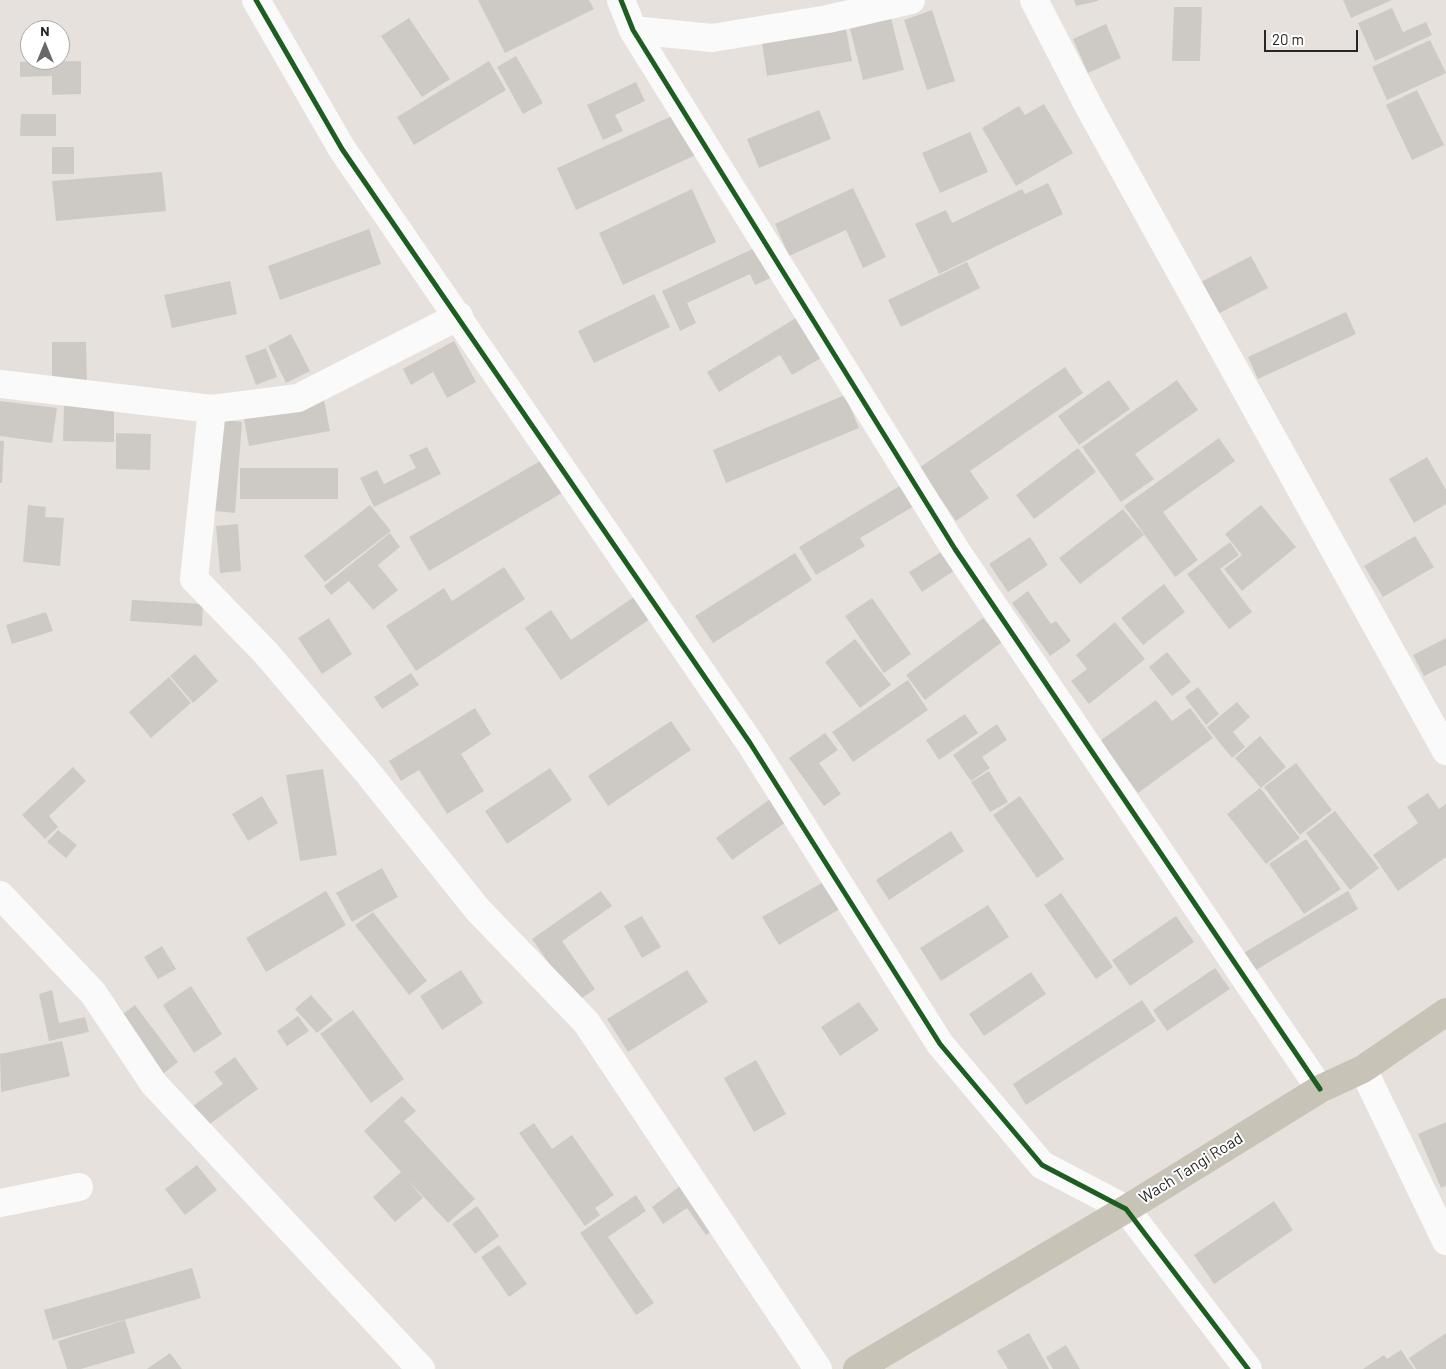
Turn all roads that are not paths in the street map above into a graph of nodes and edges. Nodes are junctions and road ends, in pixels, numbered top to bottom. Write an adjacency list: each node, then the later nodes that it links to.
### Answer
1 (256, 0): 6 (street)
2 (621, 0): 5 (street)
3 (911, 0): 5 (street)
4 (1034, 0): 9 (street)
5 (633, 30): 13 (street)
6 (459, 316): 8 (street); 16 (street)
7 (0, 384): 8 (street)
8 (212, 409): 19 (street)
9 (1446, 751)
10 (1, 896): 18 (street)
11 (1446, 1012): 12 (main road, Wach Tangi Road)
12 (1363, 1069): 13 (main road, Wach Tangi Road); 17 (street)
13 (1320, 1089): 16 (main road, Wach Tangi Road)
14 (79, 1187): 15 (street)
15 (0, 1203)
16 (1126, 1209): 20 (main road, Wach Tangi Road); 21 (street)
17 (1446, 1241)
18 (421, 1369)
19 (818, 1369)
20 (857, 1369)
21 (1248, 1369)

